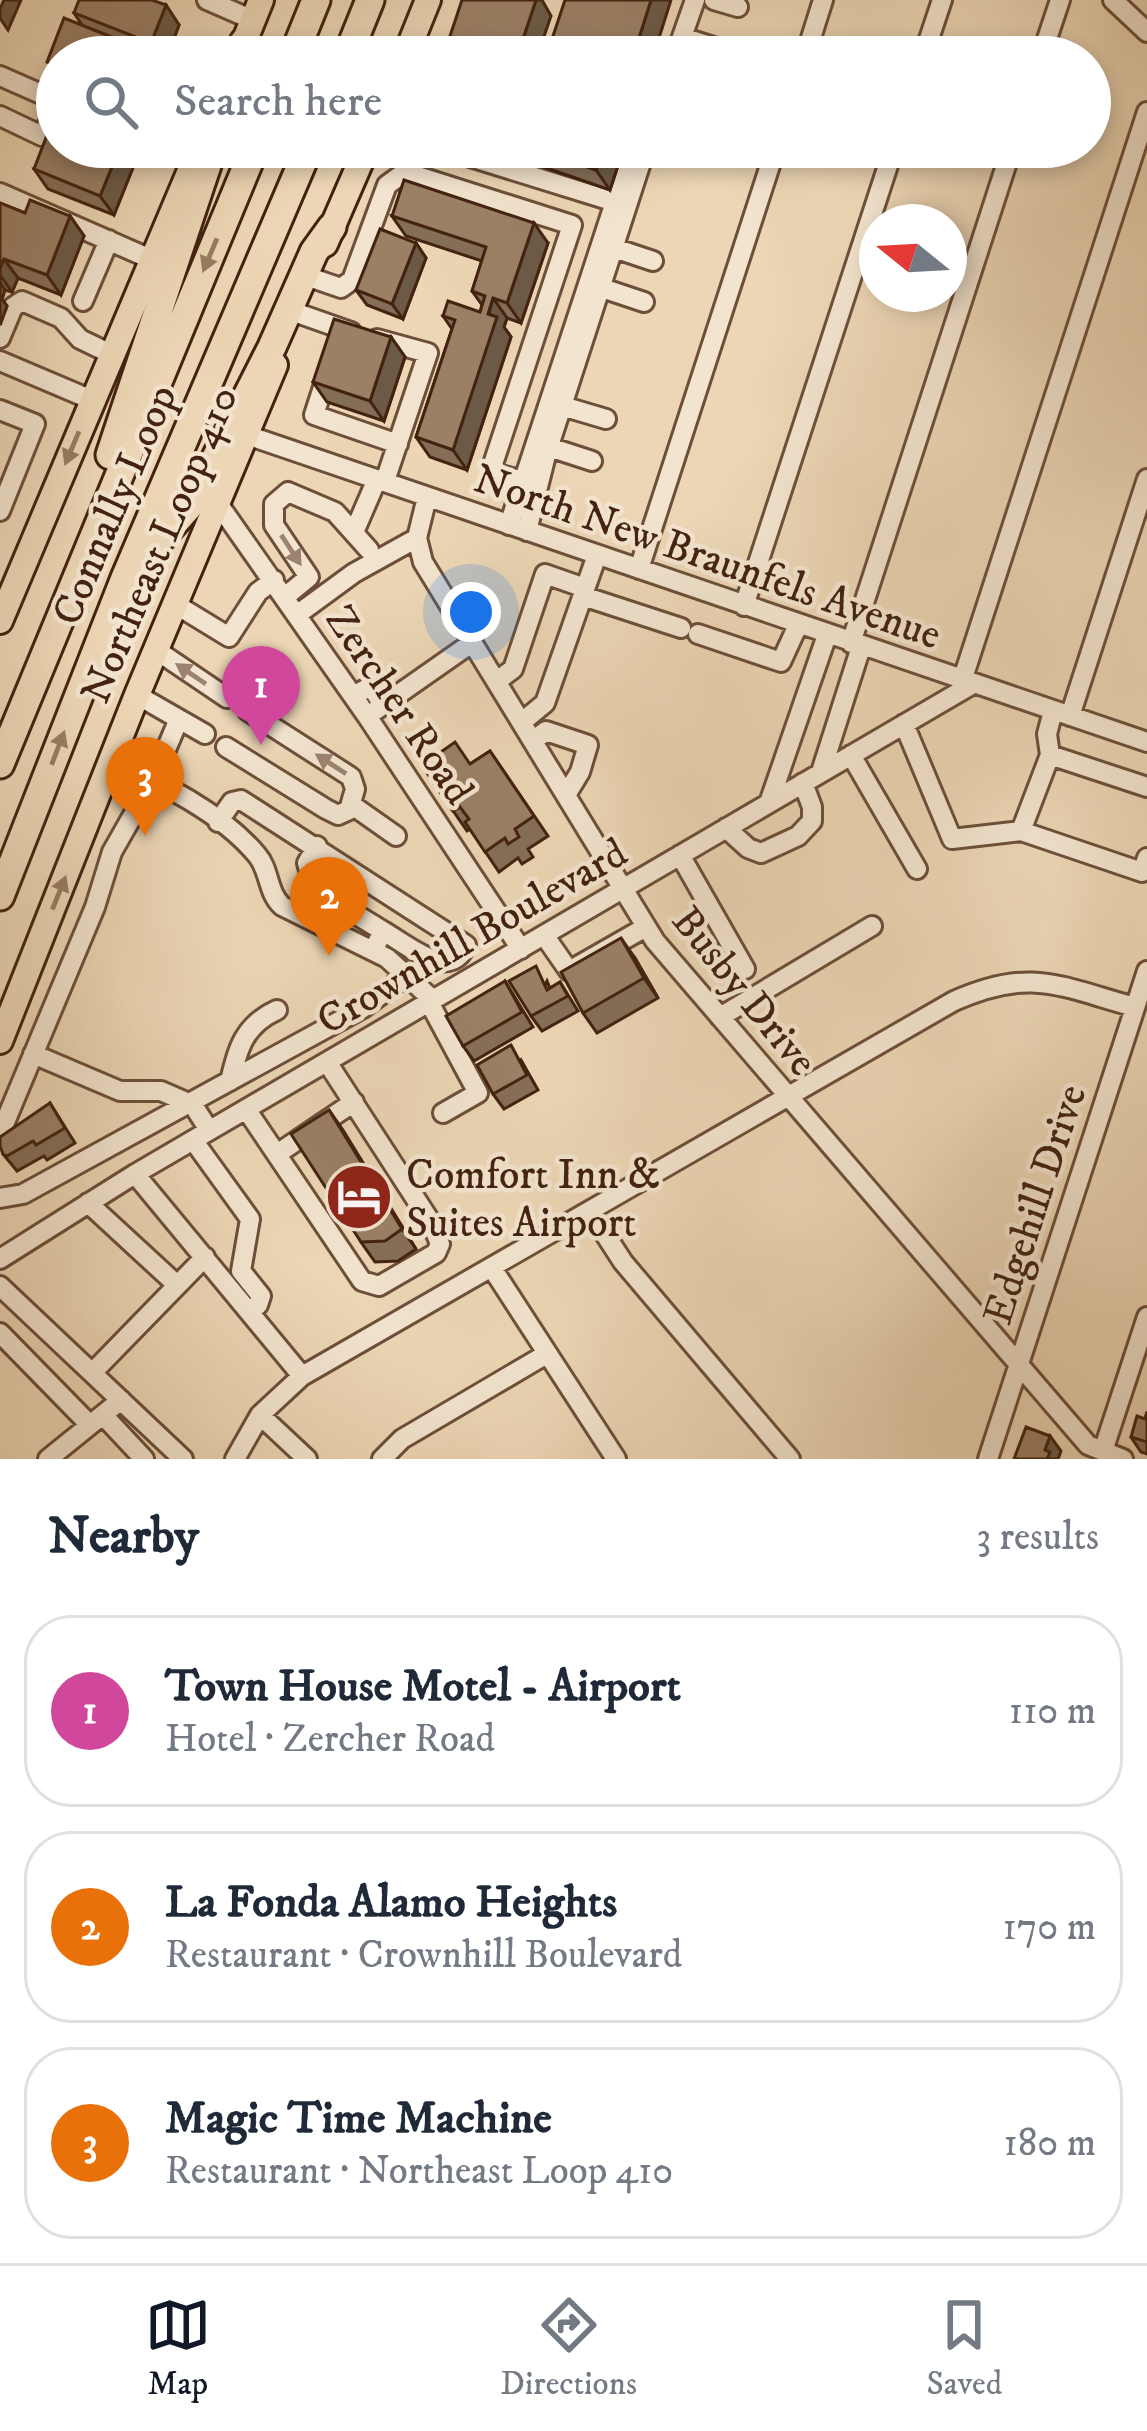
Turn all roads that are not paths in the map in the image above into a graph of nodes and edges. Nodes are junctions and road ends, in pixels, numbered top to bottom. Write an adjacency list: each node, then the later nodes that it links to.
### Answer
1 (207, 0): 14 (street)
2 (316, 0): 15 (highway)
3 (370, 0): 16 (highway)
4 (428, 0): 17 (main road)
5 (682, 0): 18 (street)
6 (695, 0): 19 (street)
7 (714, 0): 12 (street)
8 (823, 0): 20 (street)
9 (942, 0): 21 (street)
10 (1060, 0): 22 (street)
11 (1113, 0): 13 (street)
12 (738, 7)
13 (1147, 32)
14 (247, 35)
15 (301, 36)
16 (355, 36)
17 (413, 36)
18 (671, 36)
19 (682, 36)
20 (812, 36)
21 (930, 36)
22 (1048, 36)
23 (0, 76): 24 (street)
24 (36, 93)
25 (1147, 112): 89 (street)
26 (0, 116): 27 (street)
27 (36, 133)
28 (195, 168): 44 (main road)
29 (197, 168): 86 (highway)
30 (246, 168): 86 (highway, Connally Loop, one-way to 86)
31 (300, 168): 75 (highway, Connally Loop)
32 (358, 168): 41 (main road, Northeast Loop 410)
33 (506, 168): 40 (street)
34 (627, 168): 40 (street)
35 (639, 168): 43 (street)
36 (769, 168): 74 (street)
37 (887, 168): 79 (street)
38 (1005, 168): 85 (street)
39 (0, 193): 42 (street)
40 (615, 202): 65 (street)
41 (332, 227): 46 (main road, Northeast Loop 410); 75 (highway)
42 (110, 240): 44 (street); 48 (street)
43 (614, 248): 45 (street); 47 (street)
44 (153, 260): 53 (main road)
45 (653, 261)
46 (312, 278): 50 (main road, Northeast Loop 410); 65 (street)
47 (602, 288): 49 (street); 56 (street)
48 (83, 301)
49 (644, 302)
50 (297, 313): 51 (street); 59 (main road, Northeast Loop 410)
51 (342, 329): 60 (street); 60 (street)
52 (0, 338): 53 (street)
53 (112, 354): 55 (main road)
54 (0, 361): 55 (street)
55 (92, 400): 81 (main road, one-way to 81)
56 (562, 406): 58 (street); 61 (street)
57 (0, 410): 68 (street)
58 (606, 419)
59 (247, 435): 64 (street, North New Braunfels Avenue); 67 (main road, Northeast Loop 410)
60 (398, 444): 64 (street)
61 (548, 447): 62 (street); 69 (street)
62 (592, 461)
63 (1147, 478): 94 (street)
64 (381, 480): 66 (street, North New Braunfels Avenue); 70 (street)
65 (524, 482): 69 (street)
66 (427, 497): 69 (street, North New Braunfels Avenue); 71 (street)
67 (218, 502): 76 (street, Zercher Road); 78 (main road, Northeast Loop 410)
68 (0, 511)
69 (518, 528): 73 (street, North New Braunfels Avenue)
70 (355, 530): 72 (street); 76 (street, one-way to 76)
71 (417, 538): 80 (street); 84 (street, Busby Drive)
72 (369, 550)
73 (597, 555): 74 (street, North New Braunfels Avenue); 77 (street)
74 (639, 569): 79 (street, North New Braunfels Avenue)
75 (125, 578): 124 (highway, Connally Loop, one-way to 75)
76 (280, 588): 78 (street); 80 (street, Zercher Road)
77 (584, 592): 82 (street); 88 (street); 96 (street)
78 (175, 604): 87 (main road, Northeast Loop 410)
79 (744, 606): 82 (street, North New Braunfels Avenue)
80 (298, 614): 93 (street, Zercher Road)
81 (1, 616)
82 (798, 625): 83 (street, North New Braunfels Avenue)
83 (827, 635): 85 (street, North New Braunfels Avenue); 111 (street)
84 (473, 641): 88 (street, Busby Drive); 93 (street)
85 (856, 645): 89 (street, North New Braunfels Avenue); 106 (street)
86 (47, 648): 105 (highway, Connally Loop)
87 (156, 650): 90 (main road, Northeast Loop 410); 91 (street, one-way to 87)
88 (497, 681): 96 (street, Busby Drive)
89 (967, 682): 94 (street, North New Braunfels Avenue); 97 (street, Crownhill Boulevard)
90 (137, 695): 95 (street); 104 (main road, Northeast Loop 410)
91 (227, 698)
92 (248, 711): 112 (street, one-way to 92)
93 (375, 711): 129 (street, Zercher Road)
94 (1062, 713): 100 (street, North New Braunfels Avenue); 102 (street)
95 (179, 719): 98 (street); 107 (street)
96 (522, 722): 99 (street, Busby Drive)
97 (904, 724): 103 (street, Crownhill Boulevard); 115 (street)
98 (205, 734)
99 (533, 741): 110 (street, Busby Drive); 110 (street)
100 (1147, 742)
101 (226, 747): 112 (street)
102 (1050, 754): 109 (street); 115 (street)
103 (851, 755): 106 (street, Crownhill Boulevard); 122 (street)
104 (111, 761): 107 (street); 117 (main road, Northeast Loop 410)
105 (0, 764)
106 (821, 772): 108 (street, Crownhill Boulevard)
107 (154, 780): 113 (street); 119 (street)
108 (803, 783): 111 (street, Crownhill Boulevard); 114 (street)
109 (1147, 787)
110 (566, 795): 123 (street, Busby Drive)
111 (769, 803): 114 (street, Crownhill Boulevard)
112 (352, 805): 116 (street)
113 (218, 821): 118 (street); 130 (street)
114 (727, 827): 120 (street, Crownhill Boulevard)
115 (1021, 831): 121 (street)
116 (396, 836)
117 (79, 840): 119 (street); 131 (main road, Northeast Loop 410, one-way to 117)
118 (317, 846): 127 (street); 127 (street)
119 (112, 852): 133 (street)
120 (680, 855): 123 (street, Crownhill Boulevard); 132 (street)
121 (1147, 858)
122 (917, 869)
123 (622, 888): 126 (street, Busby Drive); 128 (street, Crownhill Boulevard)
124 (0, 896)
125 (872, 926): 139 (street)
126 (646, 927): 128 (street); 139 (street, Busby Drive)
127 (383, 931): 130 (street)
128 (544, 935): 129 (street, Crownhill Boulevard)
129 (520, 950): 136 (street, Crownhill Boulevard)
130 (374, 951): 135 (street)
131 (34, 956): 133 (street); 140 (main road, Northeast Loop 410)
132 (745, 969)
133 (68, 971): 141 (street)
134 (1147, 971): 137 (street, Edgehill Drive)
135 (409, 974): 136 (street); 143 (street)
136 (431, 1001): 142 (street, Crownhill Boulevard); 148 (street)
137 (1135, 1007): 144 (street); 167 (street, Edgehill Drive)
138 (277, 1010): 143 (street)
139 (720, 1017): 144 (street, Busby Drive)
140 (0, 1041)
141 (33, 1054): 146 (street); 149 (street)
142 (327, 1062): 145 (street); 147 (street, Crownhill Boulevard)
143 (230, 1081): 146 (street)
144 (787, 1097): 157 (street); 167 (street, Busby Drive)
145 (354, 1102): 151 (street); 151 (street)
146 (193, 1105): 150 (street); 152 (street)
147 (246, 1109): 150 (street, Crownhill Boulevard); 151 (street)
148 (443, 1113)
149 (0, 1134)
150 (201, 1135): 153 (street, Crownhill Boulevard); 163 (street)
151 (277, 1154)
152 (86, 1158): 154 (street); 155 (street)
153 (135, 1174): 154 (street, Crownhill Boulevard); 159 (street)
154 (108, 1191): 156 (street, Crownhill Boulevard)
155 (0, 1198)
156 (88, 1203): 158 (street, Crownhill Boulevard); 161 (street)
157 (590, 1210): 160 (street); 181 (street)
158 (3, 1254)
159 (205, 1257): 161 (street); 163 (street)
160 (492, 1268): 166 (street); 169 (street)
161 (177, 1285): 168 (street)
162 (0, 1286): 168 (street)
163 (249, 1312): 169 (street)
164 (1147, 1317): 173 (street)
165 (0, 1333): 172 (street)
166 (545, 1355): 179 (street); 180 (street)
167 (1019, 1362): 173 (street, Busby Drive); 182 (street, Edgehill Drive)
168 (92, 1372): 170 (street)
169 (302, 1376): 171 (street)
170 (121, 1400): 172 (street); 176 (street)
171 (260, 1415): 177 (street); 178 (street)
172 (96, 1420): 174 (street); 175 (street)
173 (1103, 1451): 183 (street, Busby Drive)
174 (48, 1459)
175 (144, 1459)
176 (183, 1459)
177 (235, 1459)
178 (307, 1459)
179 (382, 1459)
180 (616, 1459)
181 (790, 1459)
182 (988, 1459)
183 (1123, 1459)

